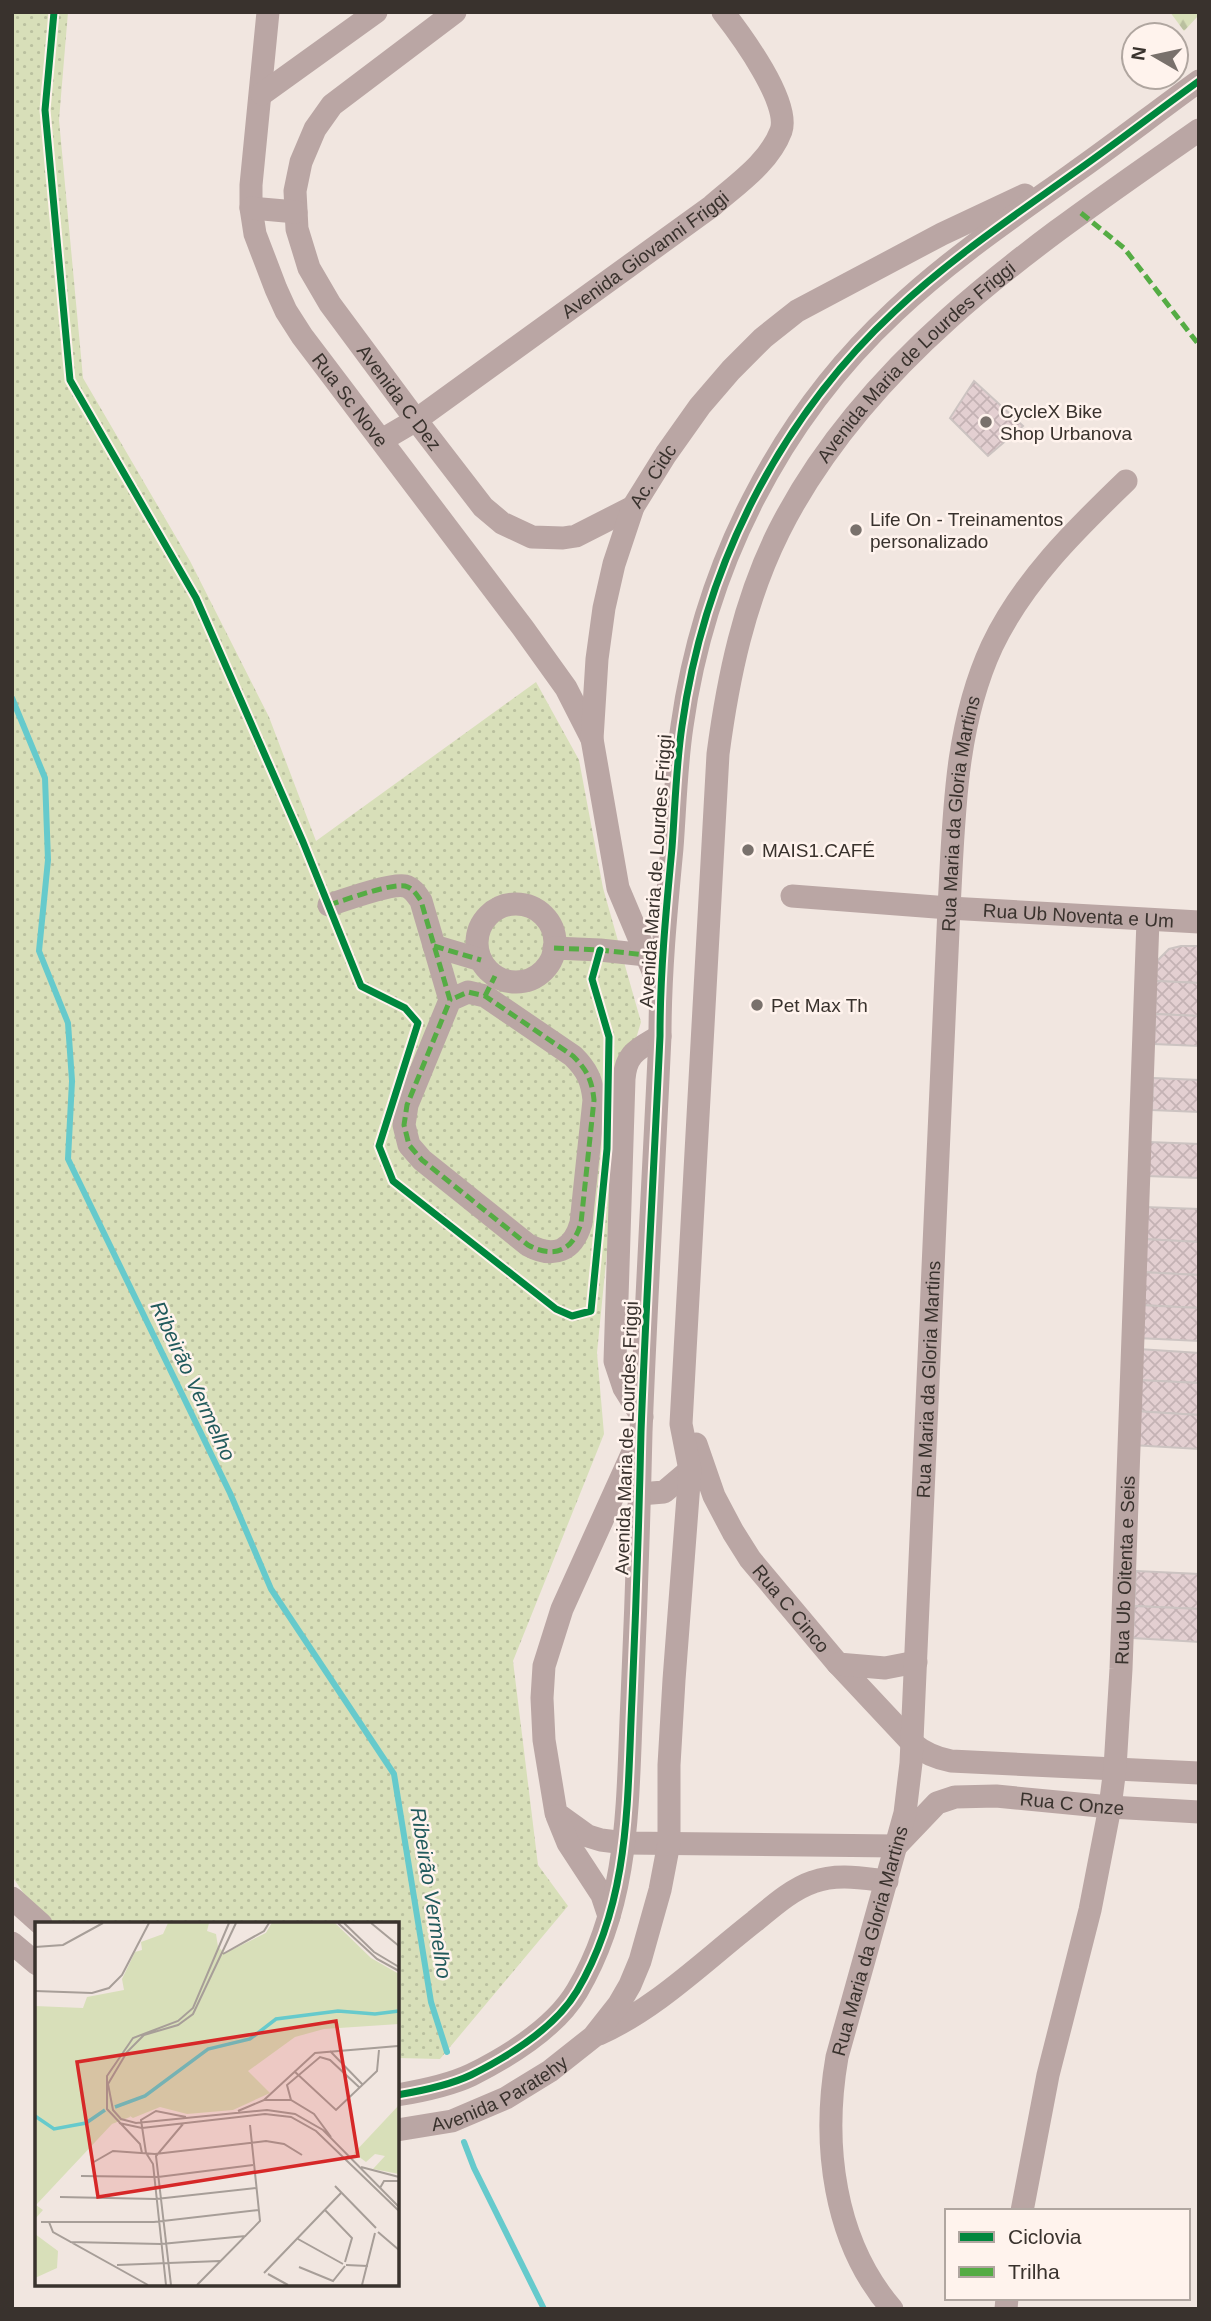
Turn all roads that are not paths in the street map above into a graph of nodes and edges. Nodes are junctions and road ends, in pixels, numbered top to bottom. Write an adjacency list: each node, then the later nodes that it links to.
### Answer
1 (268, 12): 6 (street, Rua Sc Nove)
2 (376, 12): 6 (street)
3 (455, 12): 10 (street, Avenida C Dez)
4 (723, 12): 11 (street, Avenida Giovanni Friggi)
5 (1199, 81): 8 (street, Avenida Maria de Lourdes Friggi)
6 (261, 94): 9 (street, Rua Sc Nove)
7 (1199, 130): 28 (street, Avenida Maria de Lourdes Friggi)
8 (1079, 170): 14 (street, Ac. Cidc); 25 (street, Avenida Maria de Lourdes Friggi)
9 (251, 208): 10 (street); 12 (street, Rua Sc Nove)
10 (296, 212): 11 (street, Avenida C Dez)
11 (416, 420): 12 (street, Avenida Giovanni Friggi); 14 (street, Avenida C Dez)
12 (382, 440): 15 (street, Rua Sc Nove)
13 (1126, 481): 18 (street, Rua Maria da Gloria Martins)
14 (633, 508): 15 (street, Ac. Cidc)
15 (592, 739): 23 (street, Ac. Cidc)
16 (792, 896): 18 (street, Rua Ub Noventa e Um)
17 (328, 905): 21 (street)
18 (949, 908): 19 (street, Rua Ub Noventa e Um); 33 (street, Rua Maria da Gloria Martins)
19 (1148, 920): 20 (street, Rua Ub Noventa e Um); 37 (street, Rua Ub Oitenta e Seis)
20 (1199, 922)
21 (434, 946): 24 (street); 26 (street)
22 (554, 948): 23 (street); 24 (street); 24 (street)
23 (646, 955): 25 (street, Ac. Cidc)
24 (487, 977): 26 (street); 26 (street)
25 (660, 989): 27 (street, Avenida Maria de Lourdes Friggi)
26 (450, 1000)
27 (660, 1036): 29 (street, Avenida Maria de Lourdes Friggi); 29 (street)
28 (681, 1424): 30 (street, Avenida Maria de Lourdes Friggi); 32 (street)
29 (642, 1425): 31 (street, Avenida Maria de Lourdes Friggi); 41 (street)
30 (690, 1470): 31 (street); 32 (street, Rua C Cinco); 43 (street, Avenida Maria de Lourdes Friggi)
31 (640, 1494): 42 (street, Avenida Maria de Lourdes Friggi)
32 (713, 1496): 34 (street, Rua C Cinco)
33 (916, 1662): 34 (street); 35 (street, Rua Maria da Gloria Martins)
34 (838, 1664): 35 (street, Rua C Cinco)
35 (912, 1743): 36 (street, Rua C Cinco); 44 (street, Rua Maria da Gloria Martins)
36 (951, 1761): 37 (street, Rua C Onze)
37 (1115, 1769): 38 (street, Rua C Onze); 39 (street, Rua Ub Oitenta e Seis)
38 (1199, 1773)
39 (1110, 1807): 40 (street, Rua C Onze); 44 (street, Rua C Onze); 55 (street, Rua Ub Oitenta e Seis)
40 (1199, 1812)
41 (556, 1813): 42 (street); 47 (street)
42 (625, 1843): 43 (street); 47 (street, Avenida Maria de Lourdes Friggi)
43 (669, 1843): 44 (street); 52 (street, Avenida Maria de Lourdes Friggi)
44 (896, 1846): 45 (street, Rua Maria da Gloria Martins)
45 (887, 1881): 52 (street); 56 (street, Rua Maria da Gloria Martins)
46 (12, 1898): 48 (street)
47 (610, 1916): 51 (street, Avenida Maria de Lourdes Friggi)
48 (39, 1922)
49 (12, 1943): 50 (street)
50 (35, 1962)
51 (576, 1992): 53 (street, Avenida Paratehy)
52 (593, 2037): 54 (street, Avenida Paratehy)
53 (399, 2095)
54 (399, 2130)
55 (1022, 2209)
56 (892, 2309)

